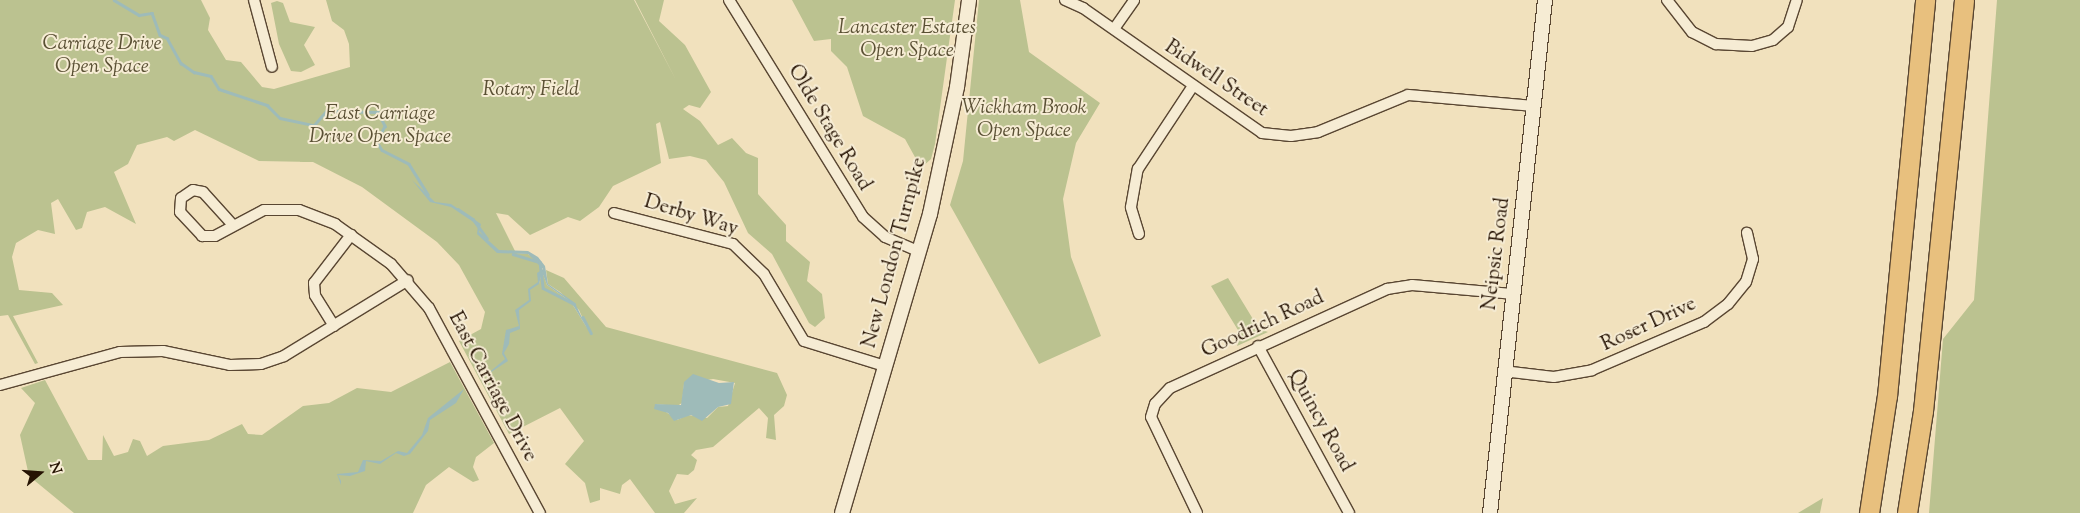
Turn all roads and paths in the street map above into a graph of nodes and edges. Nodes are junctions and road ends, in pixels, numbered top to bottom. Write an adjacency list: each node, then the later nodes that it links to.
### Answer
1 (254, 0): 12 (street)
2 (728, 0): 20 (street, Olde Stage Road)
3 (969, 0): 20 (street, New London Turnpike)
4 (1065, 0): 11 (street, Bidwell Street)
5 (1134, 0): 11 (street)
6 (1545, 0): 14 (street, Neipsic Road)
7 (1667, 0): 8 (street)
8 (1798, 0)
9 (1925, 0): 33 (highway)
10 (1964, 0): 34 (highway)
11 (1114, 30): 13 (street, Bidwell Street)
12 (272, 67)
13 (1193, 86): 14 (street, Bidwell Street); 18 (street)
14 (1535, 106): 22 (street, Neipsic Road)
15 (614, 213): 25 (street, Derby Way)
16 (232, 224): 16 (street, East Carriage Drive); 19 (street, East Carriage Drive)
17 (1747, 233): 26 (street, Roser Drive)
18 (1139, 234)
19 (351, 235): 21 (street, East Carriage Drive); 23 (street)
20 (920, 252): 25 (street, New London Turnpike)
21 (408, 280): 23 (street); 28 (street, East Carriage Drive)
22 (1512, 294): 24 (street, Goodrich Road); 26 (street, Neipsic Road)
23 (334, 326): 27 (street)
24 (1258, 346): 30 (street, Goodrich Road); 31 (street, Quincy Road)
25 (885, 366): 29 (street, New London Turnpike)
26 (1503, 371): 32 (street, Neipsic Road)
27 (0, 385)
28 (540, 513)
29 (842, 513)
30 (1197, 513)
31 (1349, 513)
32 (1490, 513)
33 (1868, 513)
34 (1907, 513)

